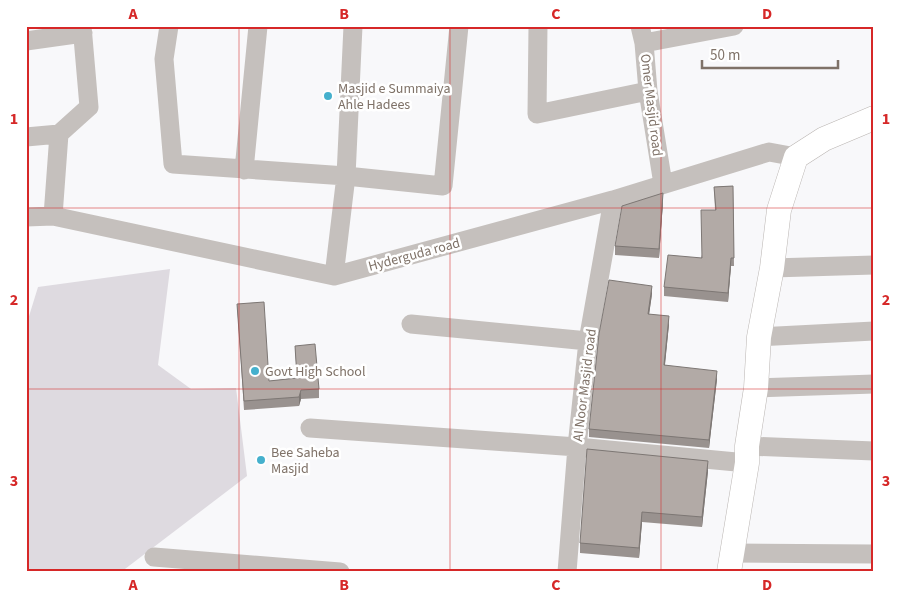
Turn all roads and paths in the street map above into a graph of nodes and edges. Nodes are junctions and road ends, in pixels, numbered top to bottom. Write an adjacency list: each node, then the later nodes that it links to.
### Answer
1 (169, 26): 15 (street)
2 (258, 26): 15 (street)
3 (353, 26): 16 (street)
4 (459, 26): 16 (street)
5 (538, 26): 10 (street)
6 (734, 26): 8 (street)
7 (82, 30): 9 (street); 12 (street)
8 (642, 35): 10 (street, Omer Masjid road)
9 (26, 41)
10 (648, 91): 17 (street, Omer Masjid road)
11 (874, 118): 14 (main road)
12 (59, 134): 13 (street); 19 (street)
13 (26, 137)
14 (796, 157): 17 (street, Hyderguda road); 22 (main road)
15 (244, 170): 16 (street)
16 (346, 176): 23 (street)
17 (663, 184): 18 (street, Hyderguda road)
18 (613, 200): 23 (street, Hyderguda road); 27 (street, AI Noor Masjid road)
19 (53, 216): 20 (street, Hyderguda road); 23 (street, Hyderguda road)
20 (26, 217)
21 (874, 265): 22 (street)
22 (772, 268): 26 (main road)
23 (334, 276)
24 (411, 324): 27 (street)
25 (874, 331): 26 (street)
26 (759, 337): 29 (main road)
27 (588, 341): 31 (street, AI Noor Masjid road)
28 (874, 384): 29 (street)
29 (756, 388): 33 (main road)
30 (310, 428): 31 (street)
31 (577, 446): 33 (street); 38 (street, AI Noor Masjid road)
32 (874, 451): 33 (street)
33 (747, 454): 36 (main road)
34 (874, 554): 36 (street)
35 (154, 557): 37 (street)
36 (730, 562)
37 (340, 572)
38 (567, 572)

